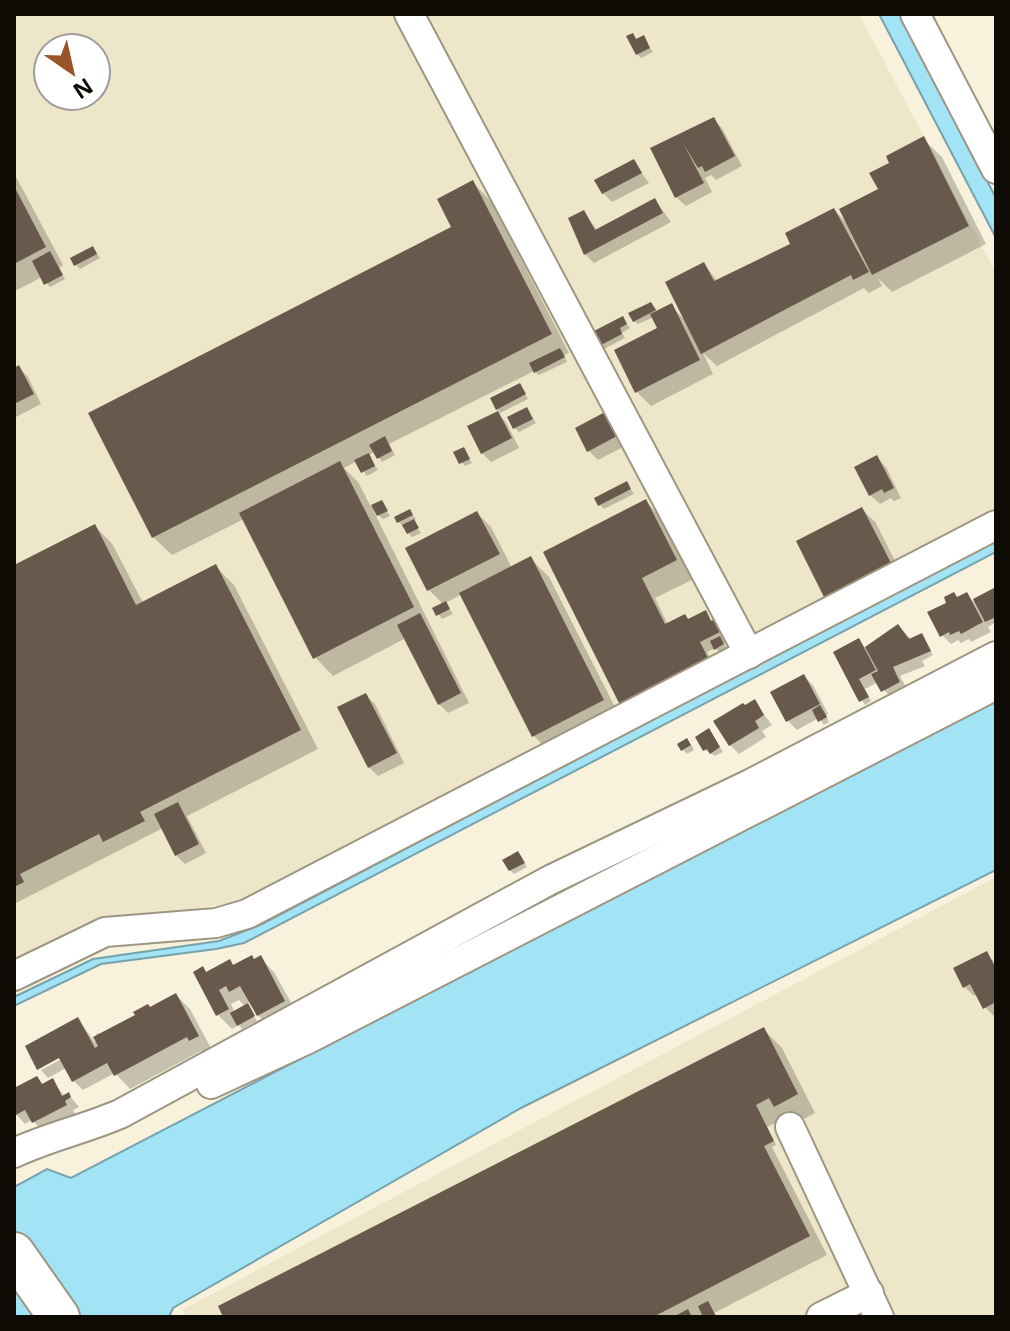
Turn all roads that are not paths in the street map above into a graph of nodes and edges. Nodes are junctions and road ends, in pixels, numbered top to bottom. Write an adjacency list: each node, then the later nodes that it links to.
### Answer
1 (409, 14): 5 (street)
2 (915, 14): 3 (street)
3 (996, 169)
4 (996, 525): 5 (street)
5 (749, 654): 8 (street)
6 (996, 656): 9 (street)
7 (996, 685): 9 (street)
8 (14, 976)
9 (120, 1114): 11 (street)
10 (790, 1127): 14 (street)
11 (14, 1153)
12 (14, 1253): 16 (highway)
13 (14, 1290): 15 (highway)
14 (874, 1305): 17 (street)
15 (33, 1317)
16 (59, 1317)
17 (821, 1317)

